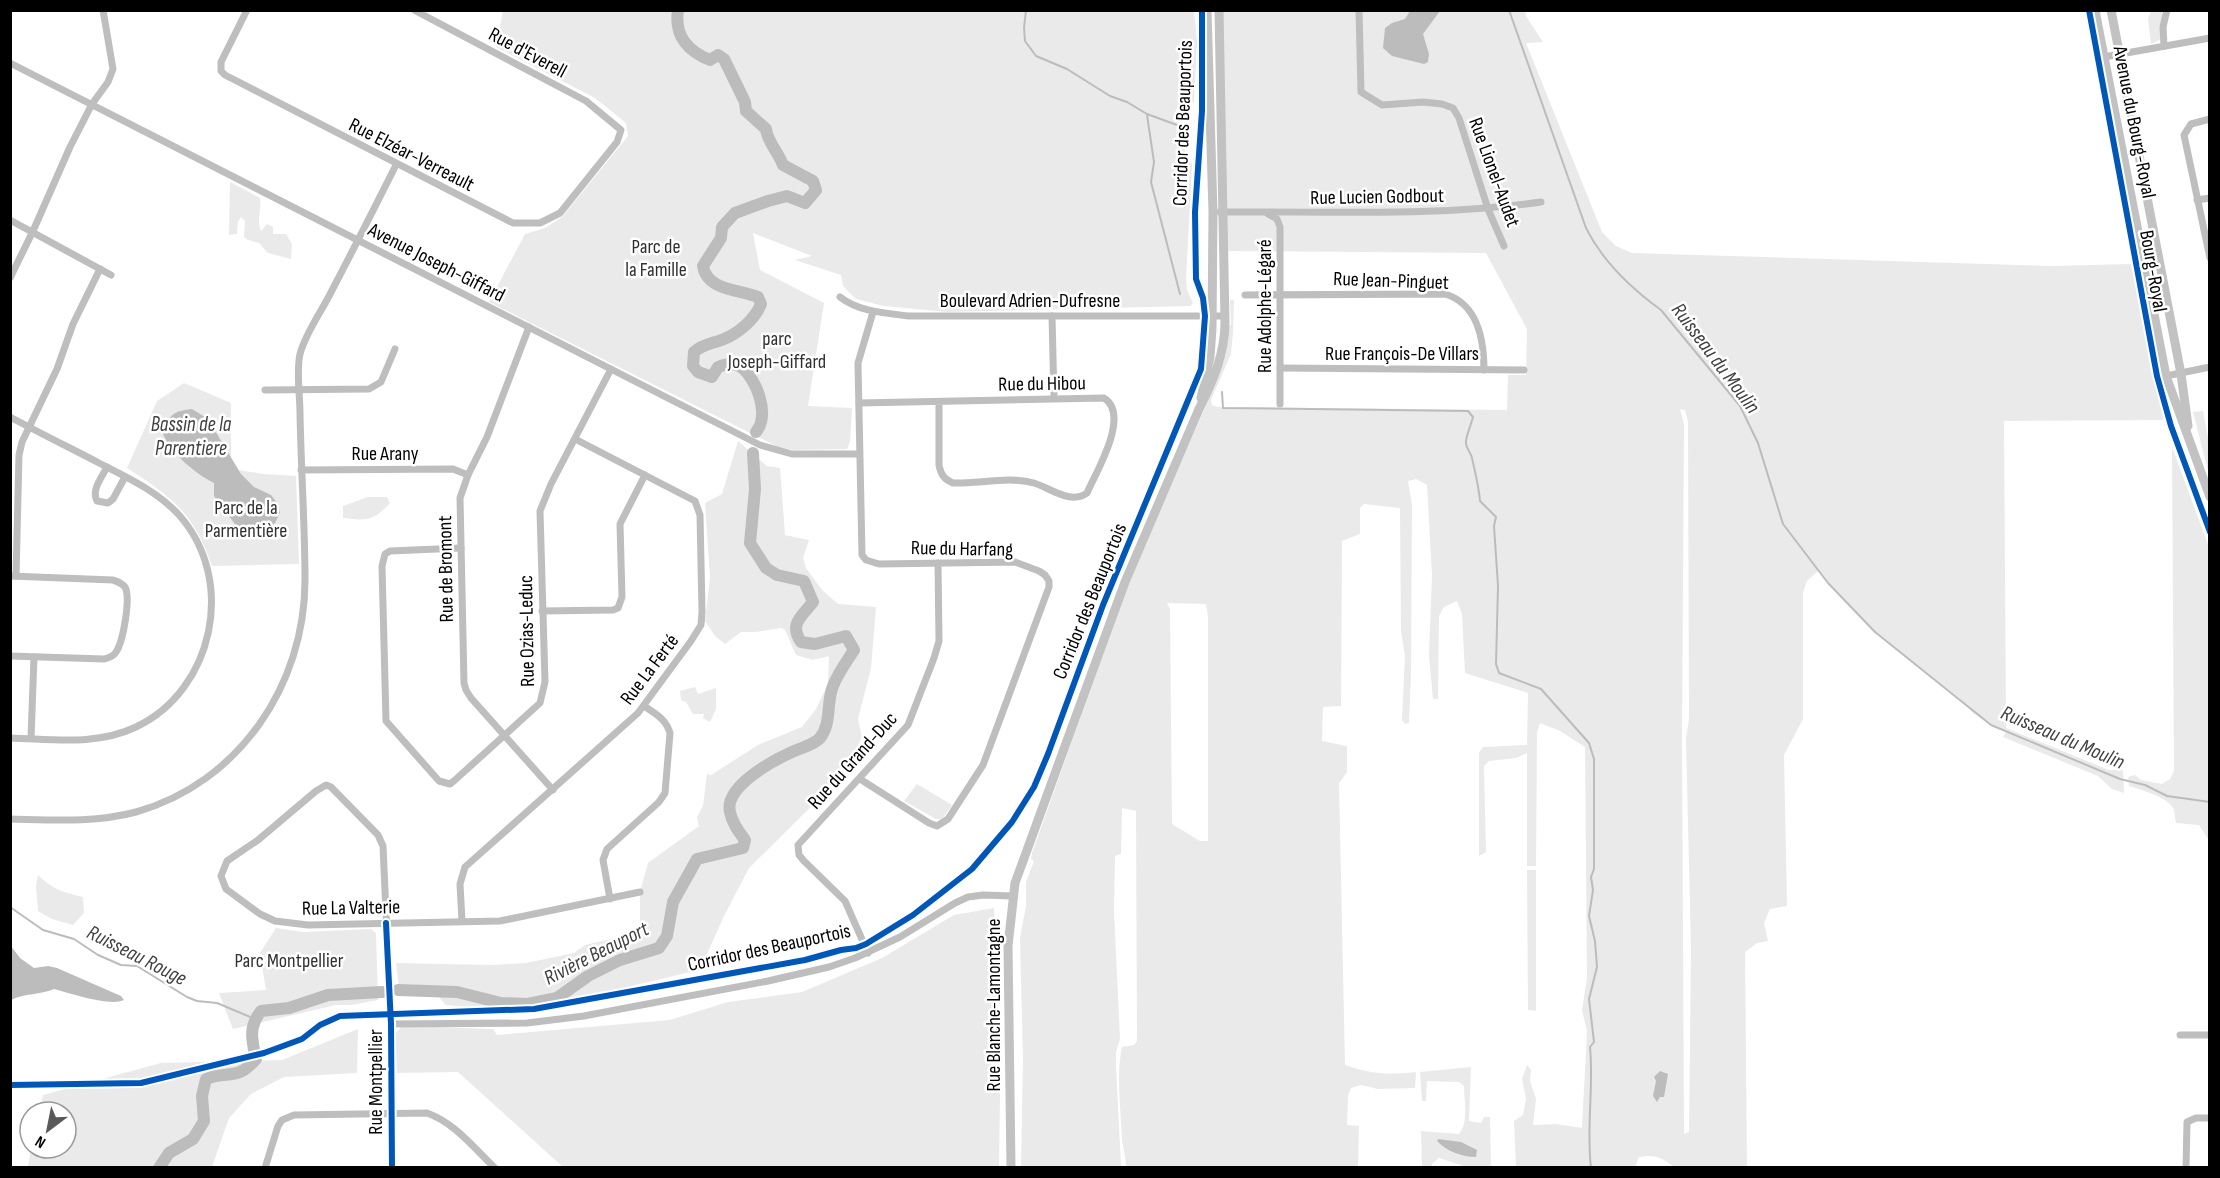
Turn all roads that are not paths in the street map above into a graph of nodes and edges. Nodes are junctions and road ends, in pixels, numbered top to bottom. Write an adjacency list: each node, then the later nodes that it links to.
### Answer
1 (103, 10): 15 (street)
2 (247, 10): 18 (street, Rue Elzéar-Verreault)
3 (414, 10): 17 (street, Rue d'Everell)
4 (1207, 10): 23 (street, Rue Blanche-Lamontagne)
5 (1219, 10): 23 (street, Rue Blanche-Lamontagne)
6 (1359, 10): 22 (street, Rue Lionel-Audet)
7 (2096, 10): 13 (street, Avenue du Bourg-Royal)
8 (2111, 10): 12 (street, Avenue du Bourg-Royal)
9 (2167, 10): 11 (street)
10 (2210, 38): 11 (street)
11 (2164, 46): 12 (street)
12 (2119, 55): 13 (street); 47 (street, Avenue du Bourg-Royal)
13 (2104, 57): 48 (street, Avenue du Bourg-Royal)
14 (10, 63): 15 (street, Avenue Joseph-Giffard)
15 (92, 104): 26 (street); 27 (street, Avenue Joseph-Giffard)
16 (2210, 119): 20 (street)
17 (621, 130): 18 (street, Rue Elzéar-Verreault)
18 (396, 165): 27 (street)
19 (2210, 198): 20 (street)
20 (2197, 200): 29 (street)
21 (1541, 202): 22 (street, Rue Lucien Godbout)
22 (1488, 209): 24 (street, Rue Lucien Godbout); 28 (street, Rue Lionel-Audet)
23 (1218, 212): 24 (street, Rue Lucien Godbout); 38 (street, Rue Blanche-Lamontagne); 39 (street, Rue Blanche-Lamontagne)
24 (1267, 213): 33 (street, Rue Adolphe-Légaré)
25 (10, 220): 26 (street)
26 (33, 231): 30 (street); 32 (street)
27 (358, 240): 40 (street, Avenue Joseph-Giffard); 50 (street)
28 (1504, 246)
29 (2210, 258)
30 (100, 269): 31 (street); 57 (street)
31 (111, 275)
32 (10, 278)
33 (1279, 294): 34 (street, Rue Jean-Pinguet); 42 (street, Rue Adolphe-Légaré); 45 (street, Rue Jean-Pinguet)
34 (1245, 295)
35 (840, 297): 36 (street, Boulevard Adrien-Dufresne)
36 (873, 312): 37 (street, Boulevard Adrien-Dufresne); 53 (street, Rue du Harfang)
37 (1052, 316): 38 (street, Boulevard Adrien-Dufresne); 51 (street)
38 (1212, 316): 39 (street, Boulevard Adrien-Dufresne); 55 (street, Rue Blanche-Lamontagne)
39 (1225, 316): 55 (street, Rue Blanche-Lamontagne)
40 (529, 327): 44 (street, Avenue Joseph-Giffard); 63 (street, Rue de Bromont)
41 (395, 349): 50 (street)
42 (1280, 368): 45 (street, Rue François-De Villars); 54 (street, Rue Adolphe-Légaré)
43 (2210, 368): 47 (street)
44 (611, 369): 58 (street, Rue Ozias-Leduc); 60 (street, Avenue Joseph-Giffard)
45 (1484, 370): 46 (street, Rue François-De Villars)
46 (1524, 370)
47 (2181, 374): 48 (street); 59 (street, Avenue du Bourg-Royal)
48 (2166, 376): 59 (street, Avenue du Bourg-Royal)
49 (265, 390): 50 (street)
50 (300, 390): 62 (street)
51 (1054, 398): 52 (street, Rue du Hibou); 52 (street, Rue du Hibou)
52 (939, 402): 53 (street, Rue du Hibou)
53 (859, 404): 60 (street, Rue du Harfang)
54 (1280, 404)
55 (1199, 409): 83 (street, Rue Blanche-Lamontagne)
56 (10, 417): 57 (street)
57 (28, 426): 61 (street); 67 (street)
58 (575, 439): 64 (street, Rue La Ferté); 71 (street, Rue Ozias-Leduc)
59 (2192, 450): 66 (street, Avenue du Bourg-Royal)
60 (858, 454): 69 (street, Rue du Harfang)
61 (107, 467): 65 (street); 65 (street)
62 (301, 470): 63 (street, Rue Arany); 81 (street)
63 (468, 475): 68 (street, Rue de Bromont)
64 (645, 475): 71 (street); 74 (street, Rue La Ferté)
65 (125, 477): 77 (street)
66 (2210, 497)
67 (14, 498): 70 (street)
68 (461, 548): 75 (street, Rue de Bromont); 75 (street, Rue Ozias-Leduc)
69 (938, 563): 78 (street, Rue du Grand-Duc); 78 (street, Rue du Harfang)
70 (13, 576): 73 (street)
71 (542, 611): 75 (street, Rue Ozias-Leduc)
72 (10, 656): 73 (street)
73 (34, 657): 77 (street)
74 (644, 706): 80 (street, Rue La Ferté); 84 (street)
75 (504, 736): 80 (street, Rue de Bromont)
76 (10, 738): 77 (street)
77 (32, 738)
78 (860, 779): 87 (street, Rue du Grand-Duc)
79 (326, 785): 86 (street, Rue Montpellier); 86 (street, Rue La Valterie)
80 (553, 790): 85 (street, Rue La Ferté)
81 (10, 819)
82 (640, 892): 84 (street, Rue La Valterie)
83 (1013, 896): 87 (street); 96 (street, Rue Blanche-Lamontagne)
84 (610, 899): 85 (street, Rue La Valterie)
85 (462, 921): 86 (street, Rue La Valterie)
86 (386, 923): 88 (street, Rue Montpellier)
87 (868, 952): 88 (street)
88 (391, 1024): 91 (street, Rue Montpellier)
89 (2180, 1035): 90 (street)
90 (2210, 1035)
91 (392, 1113): 93 (street); 94 (street, Rue Montpellier); 95 (street)
92 (2210, 1118): 97 (street)
93 (265, 1167)
94 (392, 1167)
95 (495, 1167)
96 (1011, 1167)
97 (2186, 1167)

